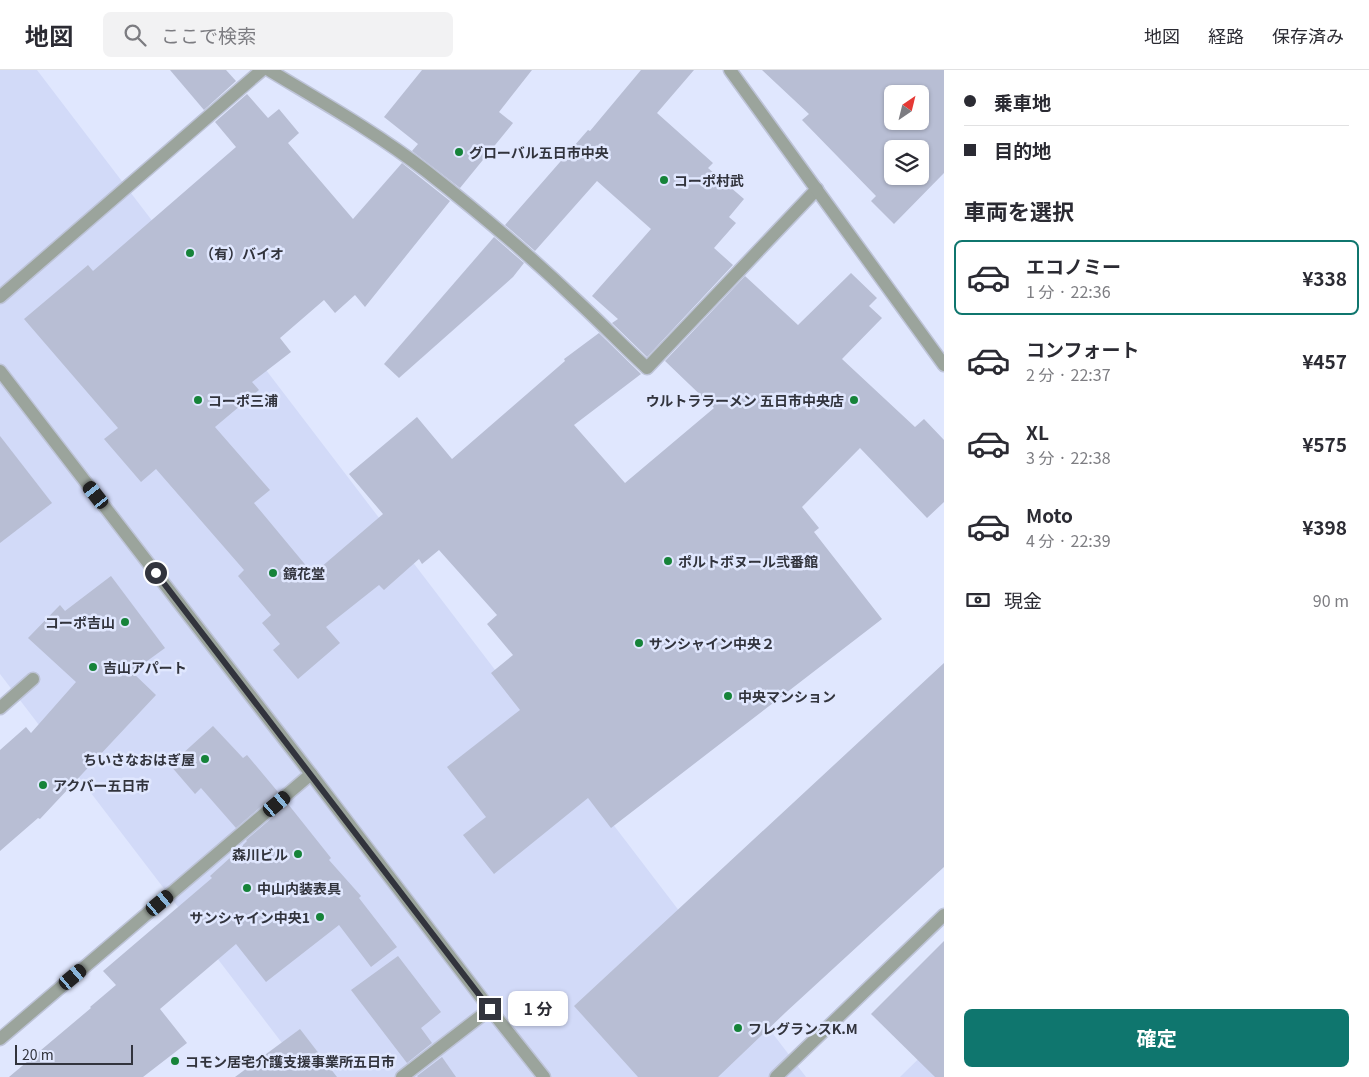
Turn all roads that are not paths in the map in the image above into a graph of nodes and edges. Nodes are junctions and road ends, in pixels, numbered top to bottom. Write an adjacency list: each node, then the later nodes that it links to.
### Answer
1 (262, 70): 5 (street)
2 (270, 70): 4 (street)
3 (731, 70): 4 (street)
4 (817, 189): 6 (street)
5 (0, 297)
6 (944, 365)
7 (0, 371): 10 (street)
8 (33, 679): 9 (street)
9 (0, 708)
10 (311, 774): 12 (street); 13 (street)
11 (944, 915): 16 (street)
12 (490, 1009): 14 (street); 15 (street)
13 (0, 1039)
14 (402, 1077)
15 (544, 1077)
16 (776, 1077)

